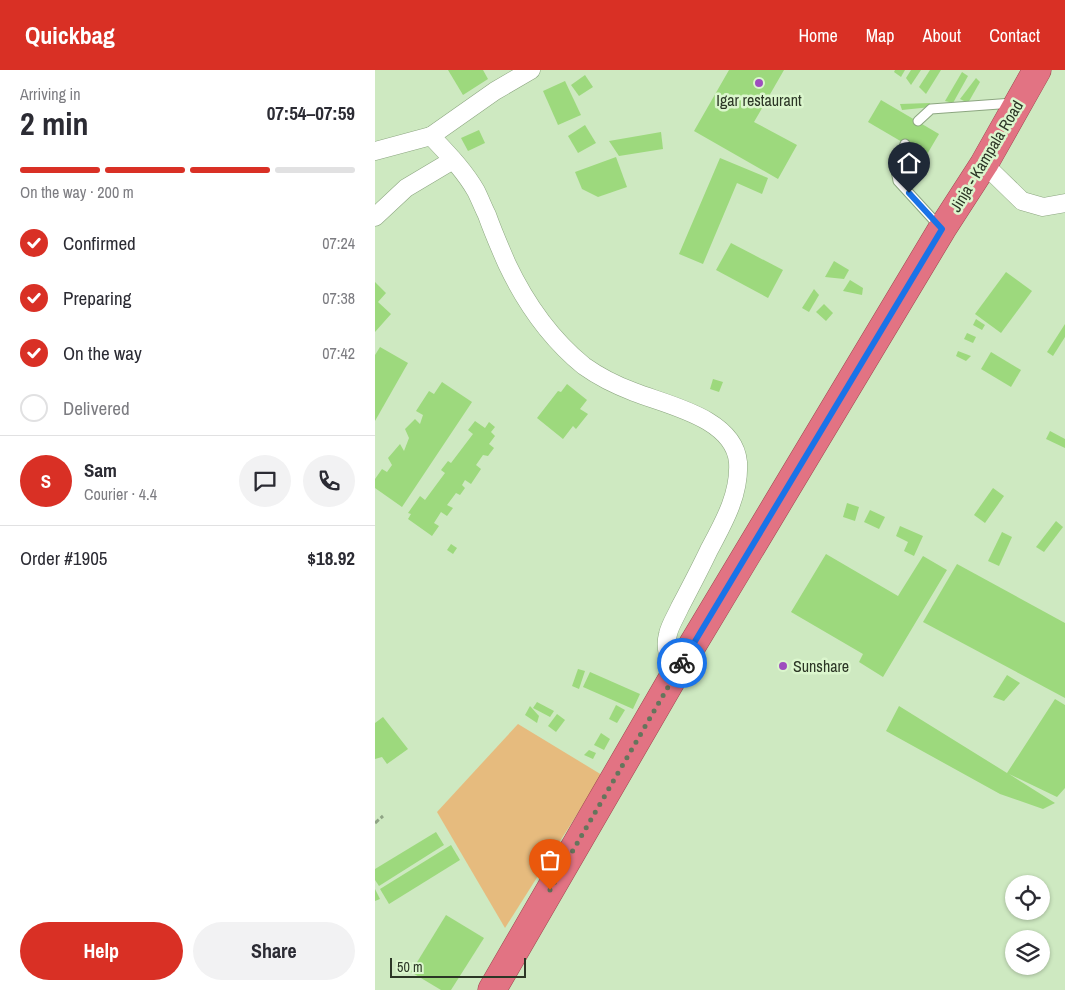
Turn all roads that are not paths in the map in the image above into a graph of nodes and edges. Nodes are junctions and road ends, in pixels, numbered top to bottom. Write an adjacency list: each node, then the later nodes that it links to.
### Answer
1 (531, 70): 5 (street)
2 (1037, 70): 3 (highway, Jinja - Kampala Road)
3 (1019, 102): 4 (lane); 9 (highway, Jinja - Kampala Road)
4 (918, 121)
5 (431, 136): 7 (street); 8 (street)
6 (905, 144): 12 (lane)
7 (375, 151)
8 (453, 160): 11 (street); 13 (street)
9 (984, 164): 10 (street); 12 (highway, Jinja - Kampala Road)
10 (1065, 203)
11 (375, 217)
12 (942, 229): 13 (highway, Jinja - Kampala Road)
13 (675, 674): 14 (highway, Jinja - Kampala Road)
14 (492, 990)

